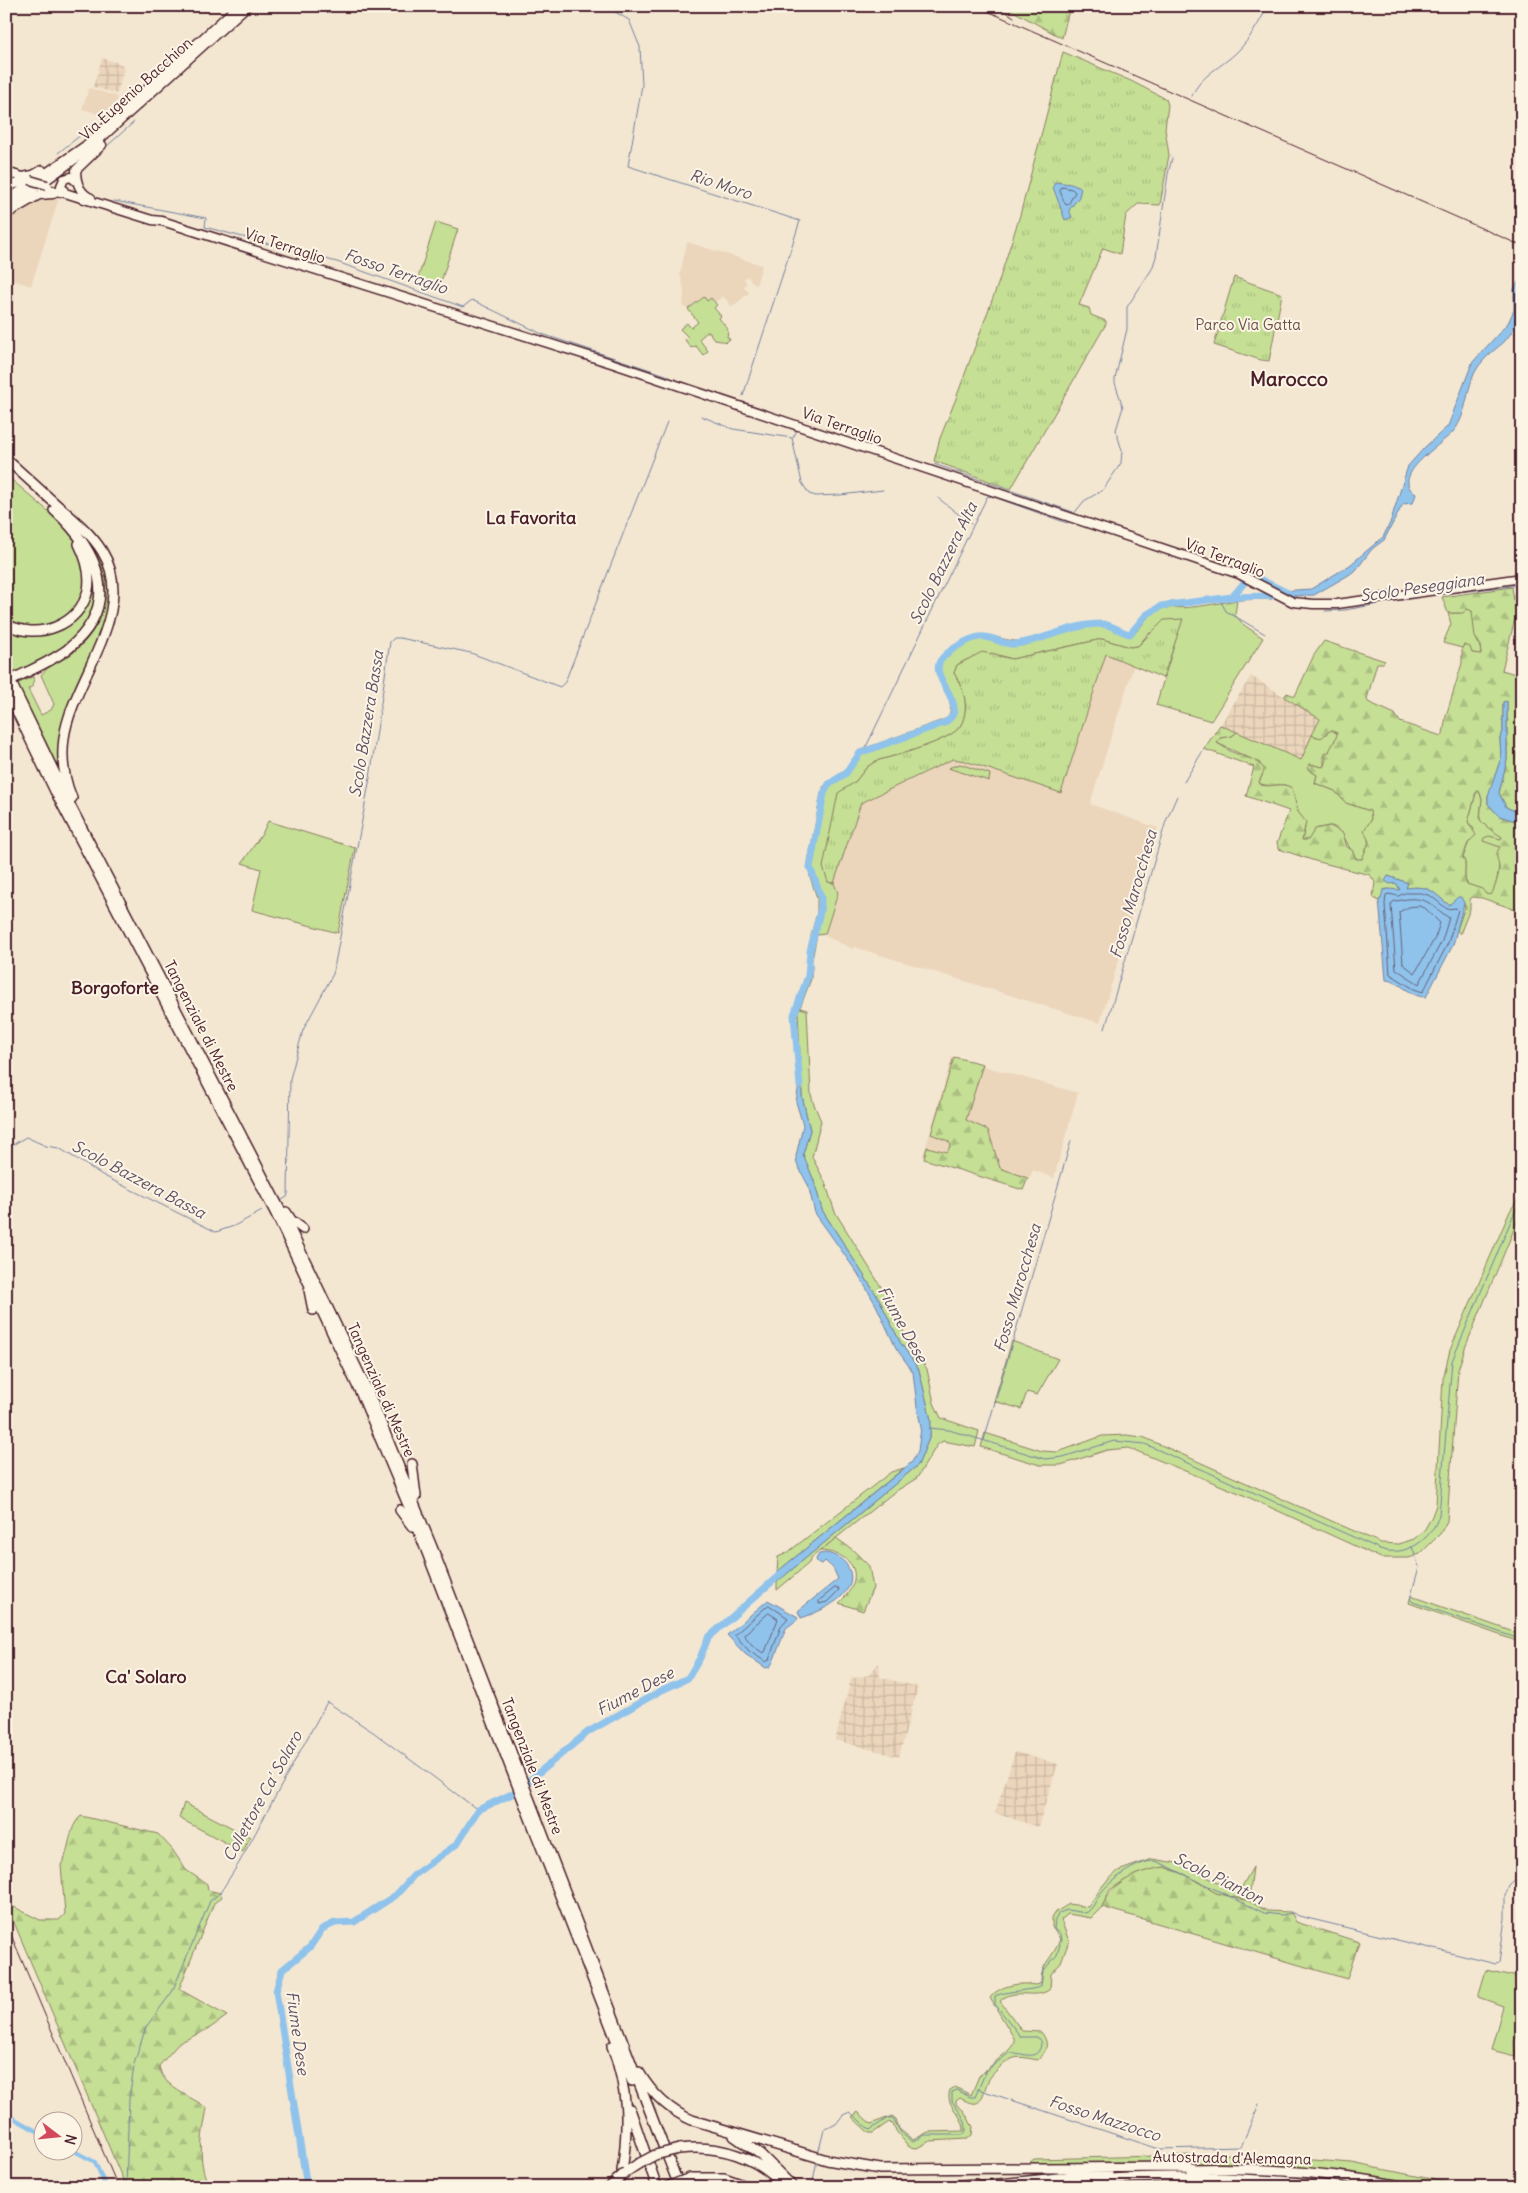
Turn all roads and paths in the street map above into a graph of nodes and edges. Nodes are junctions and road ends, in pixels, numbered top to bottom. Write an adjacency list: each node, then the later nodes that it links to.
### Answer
1 (238, 6): 3 (main road, Via Eugenio Bacchion)
2 (247, 6): 3 (main road, Via Eugenio Bacchion)
3 (161, 81): 6 (main road); 7 (main road, Via Eugenio Bacchion); 7 (main road)
4 (7, 172): 7 (main road, Via Terraglio); 8 (main road)
5 (63, 181): 6 (main road); 7 (main road, Via Terraglio); 9 (main road)
6 (77, 183): 9 (main road); 13 (main road, Via Terraglio)
7 (35, 184): 8 (main road, Via Terraglio); 9 (main road, Via Terraglio); 10 (main road); 12 (main road); 12 (main road)
8 (8, 186)
9 (67, 193): 11 (main road, Via Terraglio)
10 (6, 201)
11 (95, 203): 12 (main road); 13 (main road, Via Terraglio)
12 (8, 212)
13 (157, 220): 17 (main road, Via Terraglio)
14 (6, 459): 16 (highway)
15 (6, 466): 16 (highway)
16 (58, 510): 18 (highway); 20 (highway); 22 (highway)
17 (1522, 578)
18 (6, 624)
19 (6, 672): 22 (highway, Tangenziale di Mestre)
20 (15, 680)
21 (6, 689): 22 (highway, Tangenziale di Mestre)
22 (87, 845): 23 (highway, Tangenziale di Mestre); 25 (highway, Tangenziale di Mestre)
23 (276, 1201): 24 (highway); 29 (highway, Tangenziale di Mestre)
24 (304, 1229)
25 (296, 1255): 26 (highway); 30 (highway, Tangenziale di Mestre)
26 (313, 1310)
27 (412, 1464): 29 (highway)
28 (400, 1510): 30 (highway)
29 (422, 1523): 31 (highway, Tangenziale di Mestre)
30 (426, 1550): 31 (highway, Tangenziale di Mestre)
31 (516, 1774): 32 (highway, Tangenziale di Mestre)
32 (525, 1795): 33 (highway, Tangenziale di Mestre); 34 (highway, Tangenziale di Mestre)
33 (534, 1827): 35 (highway); 37 (highway, Tangenziale di Mestre)
34 (590, 1954): 36 (highway); 37 (highway, Tangenziale di Mestre)
35 (626, 2095): 40 (highway); 45 (highway)
36 (711, 2127): 38 (highway); 48 (highway)
37 (662, 2153): 42 (highway, Tangenziale di Mestre)
38 (1195, 2169): 41 (highway, Autostrada d'Alemagna); 54 (highway, Autostrada d'Alemagna)
39 (1173, 2177): 41 (highway, Autostrada d'Alemagna); 52 (highway); 53 (highway, Autostrada d'Alemagna)
40 (621, 2178): 44 (highway); 47 (highway, bridge)
41 (1055, 2180): 43 (highway); 51 (highway)
42 (674, 2184): 46 (highway, bridge)
43 (986, 2184): 49 (highway); 50 (highway)
44 (610, 2187)
45 (657, 2187)
46 (749, 2187)
47 (784, 2187)
48 (793, 2187)
49 (940, 2187)
50 (969, 2187)
51 (1018, 2187)
52 (1076, 2187)
53 (1340, 2187)
54 (1407, 2187)

